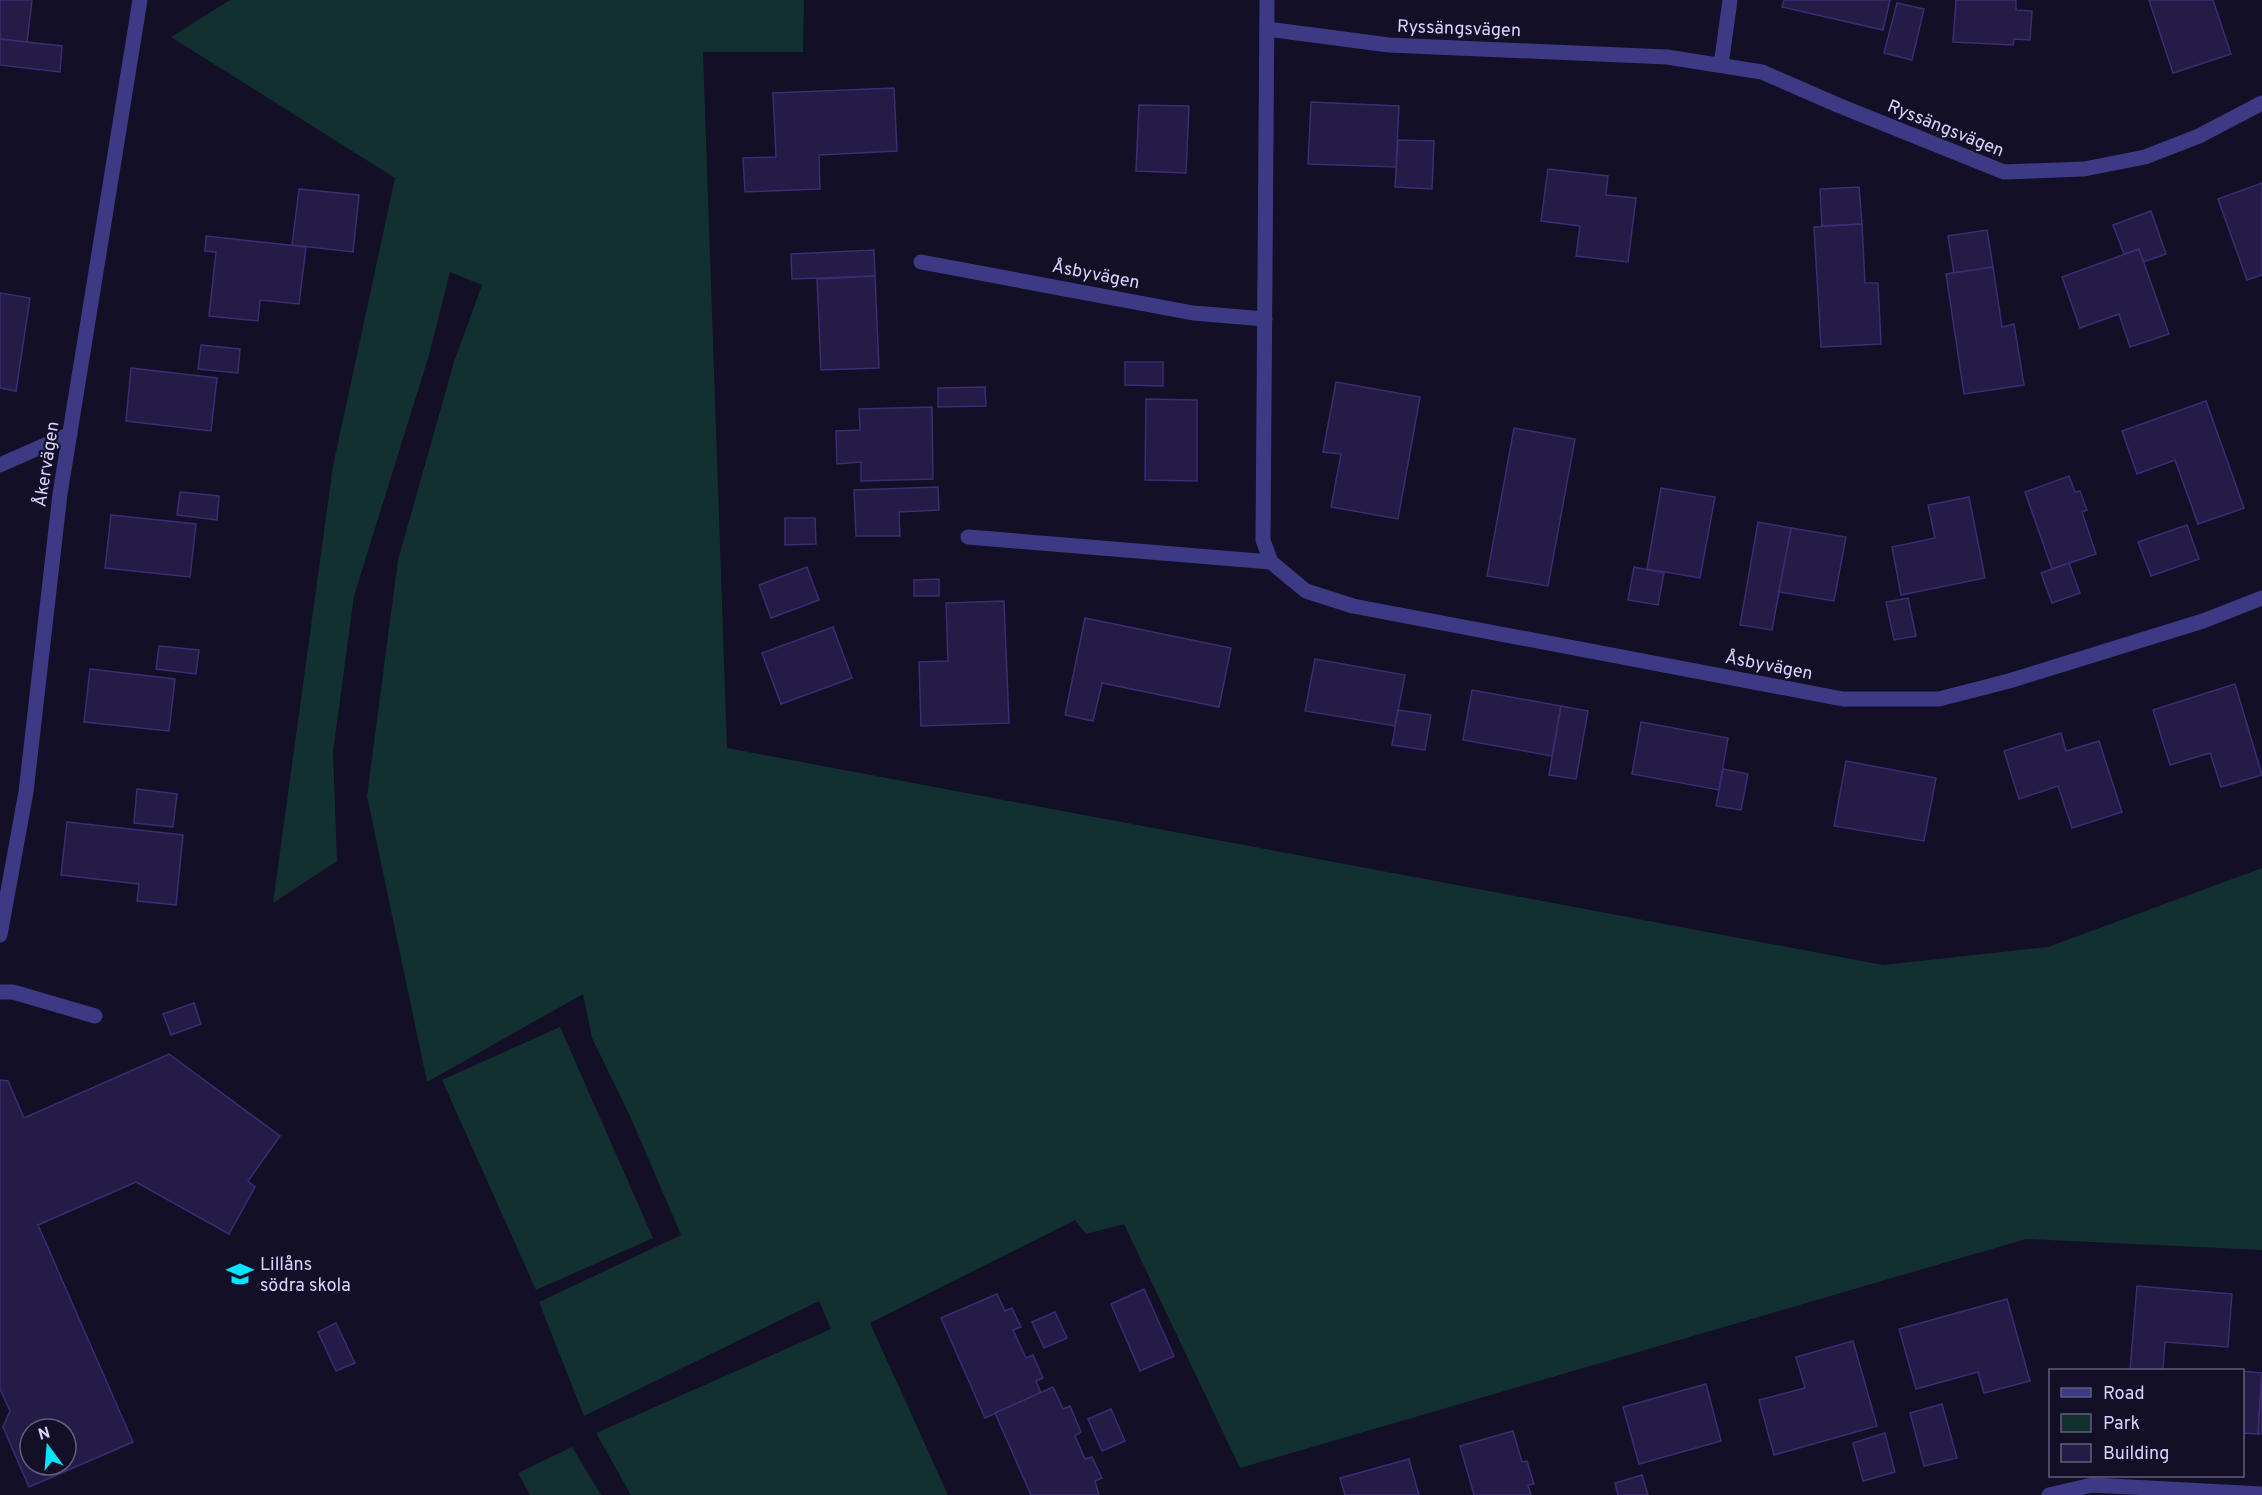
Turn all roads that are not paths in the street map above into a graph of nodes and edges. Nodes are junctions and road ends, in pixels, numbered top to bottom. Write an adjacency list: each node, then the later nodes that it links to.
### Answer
1 (140, 0): 9 (street, Åkervägen)
2 (1267, 0): 4 (street)
3 (1730, 0): 5 (street)
4 (1267, 29): 5 (street, Ryssängsvägen); 8 (street)
5 (1721, 65): 6 (street, Ryssängsvägen)
6 (2262, 103)
7 (921, 262): 8 (street, Åsbyvägen)
8 (1265, 319): 12 (street)
9 (70, 434): 10 (street); 14 (street, Åkervägen)
10 (0, 465)
11 (968, 537): 12 (street)
12 (1271, 562): 13 (street, Åsbyvägen)
13 (2262, 598)
14 (0, 935)
15 (0, 992): 16 (street)
16 (95, 1016)
17 (2262, 1494): 18 (street)
18 (2049, 1495)

